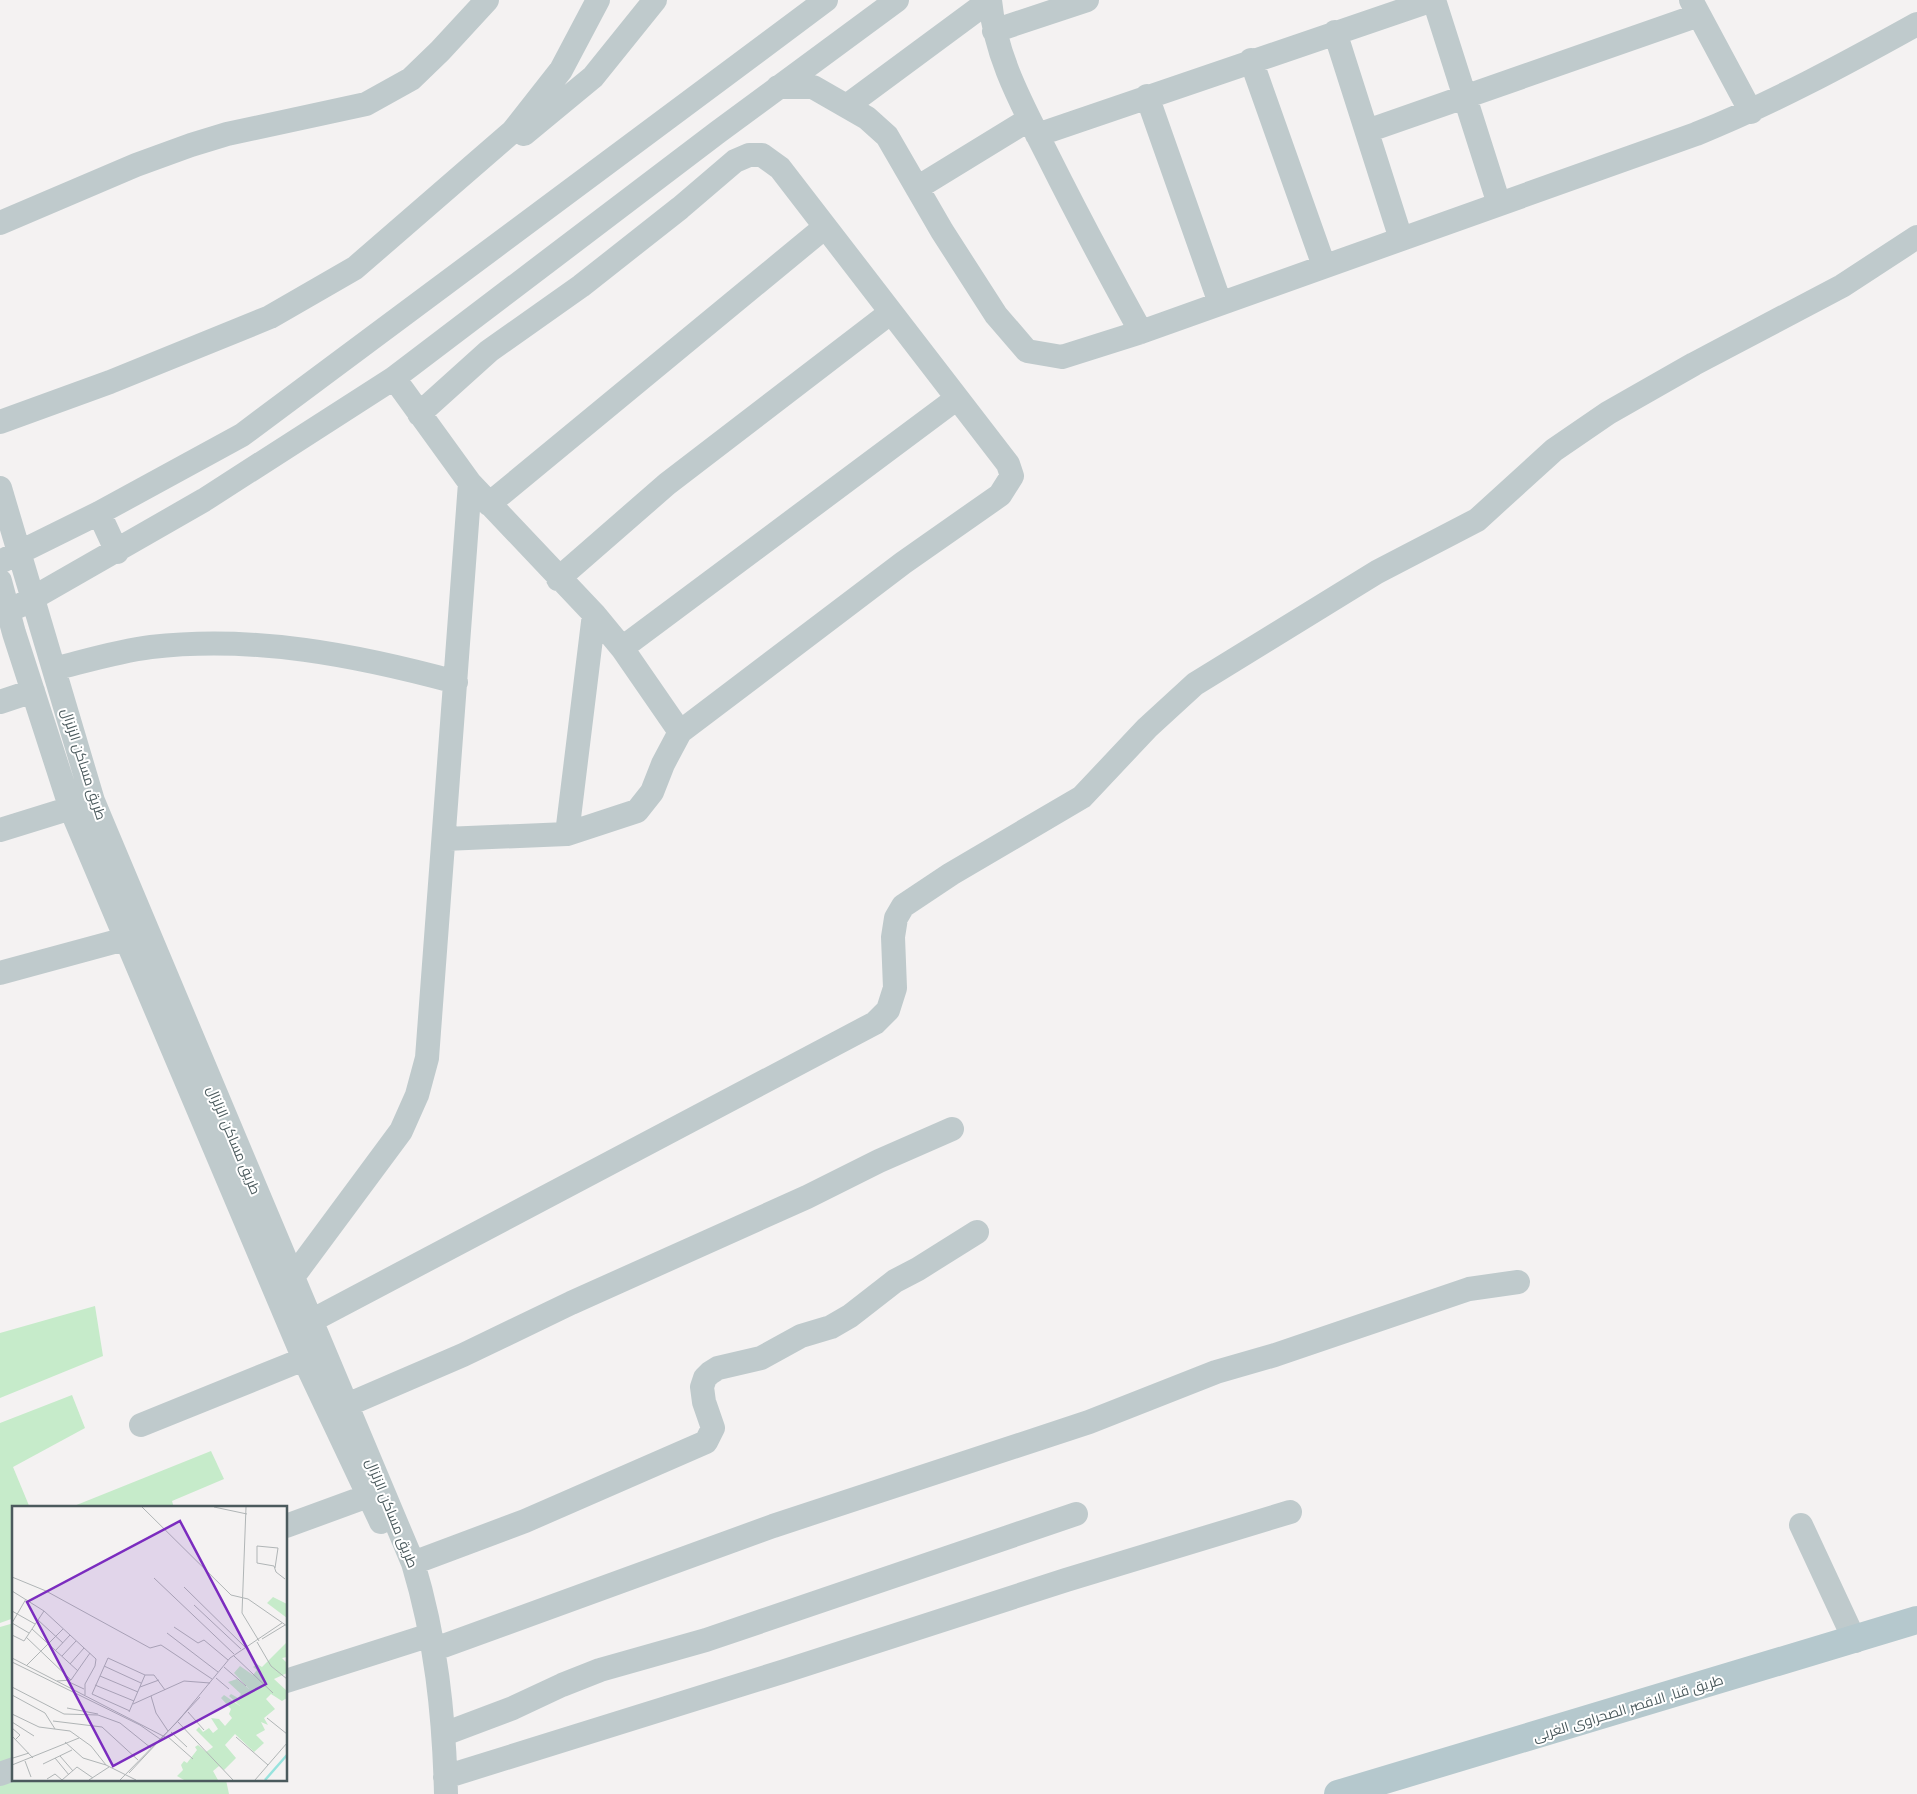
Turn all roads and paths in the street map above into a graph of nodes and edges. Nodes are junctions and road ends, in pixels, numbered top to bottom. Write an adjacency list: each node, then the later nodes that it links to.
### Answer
1 (486, 0): 24 (street)
2 (598, 0): 21 (street)
3 (655, 0): 21 (street)
4 (826, 0): 39 (street)
5 (897, 0): 14 (street)
6 (990, 0): 11 (street); 17 (street)
7 (1087, 0): 11 (street)
8 (1434, 0): 12 (street); 16 (street)
9 (1694, 8): 16 (street); 18 (street)
10 (1917, 24): 18 (street)
11 (994, 31): 19 (street)
12 (1335, 32): 13 (street); 20 (street)
13 (1251, 60): 15 (street); 28 (street)
14 (778, 88): 17 (street); 32 (street)
15 (1147, 96): 19 (street); 29 (street)
16 (1464, 97): 20 (street); 23 (street)
17 (848, 106): 22 (street)
18 (1751, 112): 23 (street)
19 (1032, 127): 22 (street); 31 (street)
20 (1367, 131): 27 (street)
21 (496, 145): 35 (street)
22 (917, 188): 31 (street)
23 (1498, 204): 27 (street)
24 (0, 223)
25 (825, 227): 30 (street); 34 (street); 38 (street)
26 (1917, 237): 65 (street)
27 (1401, 239): 28 (street)
28 (1324, 266): 29 (street)
29 (1220, 303): 31 (street)
30 (890, 313): 33 (street); 42 (street)
31 (1141, 332)
32 (394, 378): 34 (street); 40 (street)
33 (956, 399): 47 (street); 52 (street)
34 (419, 414): 36 (street)
35 (0, 422)
36 (470, 483): 38 (street); 49 (street)
37 (0, 488): 41 (street, طريق مساكن الزلزال)
38 (489, 504): 42 (street)
39 (99, 513): 40 (street); 41 (street)
40 (117, 552): 44 (street)
41 (10, 557): 44 (street, طريق مساكن الزلزال)
42 (558, 579): 45 (street)
43 (0, 581): 46 (street, طريق مساكن الزلزال)
44 (33, 598): 46 (street); 48 (street, طريق مساكن الزلزال)
45 (594, 614): 47 (street); 56 (street)
46 (8, 627): 50 (street, طريق مساكن الزلزال)
47 (622, 648): 52 (street)
48 (54, 669): 49 (street); 53 (street, طريق مساكن الزلزال)
49 (456, 682): 57 (street)
50 (33, 691): 51 (street); 54 (street, طريق مساكن الزلزال)
51 (0, 702)
52 (680, 732): 56 (street)
53 (93, 801): 54 (street); 62 (street, طريق مساكن الزلزال)
54 (71, 809): 55 (street); 58 (street, طريق مساكن الزلزال)
55 (0, 830)
56 (567, 834): 57 (street)
57 (444, 839): 62 (street)
58 (125, 939): 59 (street); 64 (street, طريق مساكن الزلزال)
59 (0, 973)
60 (952, 1129): 67 (street)
61 (977, 1232): 74 (street)
62 (292, 1279): 64 (street); 65 (street, طريق مساكن الزلزال)
63 (1518, 1282): 77 (street)
64 (277, 1297): 66 (street, طريق مساكن الزلزال)
65 (310, 1321): 67 (street, طريق مساكن الزلزال)
66 (304, 1359): 68 (street); 69 (street, طريق مساكن الزلزال)
67 (347, 1405): 74 (street, طريق مساكن الزلزال)
68 (142, 1425)
69 (368, 1496): 72 (street); 77 (street, طريق مساكن الزلزال)
70 (1290, 1512): 80 (street)
71 (1076, 1514): 79 (street)
72 (288, 1525)
73 (1801, 1525): 76 (street)
74 (413, 1562): 77 (street, طريق مساكن الزلزال)
75 (1917, 1620): 76 (main road, طريق قنا, الاقصر الصحراوى الغربى)
76 (1855, 1641): 81 (main road, طريق قنا, الاقصر الصحراوى الغربى)
77 (428, 1644): 78 (street); 79 (street, طريق مساكن الزلزال); 80 (street, طريق مساكن الزلزال)
78 (288, 1680)
79 (444, 1734): 80 (street, طريق مساكن الزلزال)
80 (442, 1788)
81 (1338, 1794)

